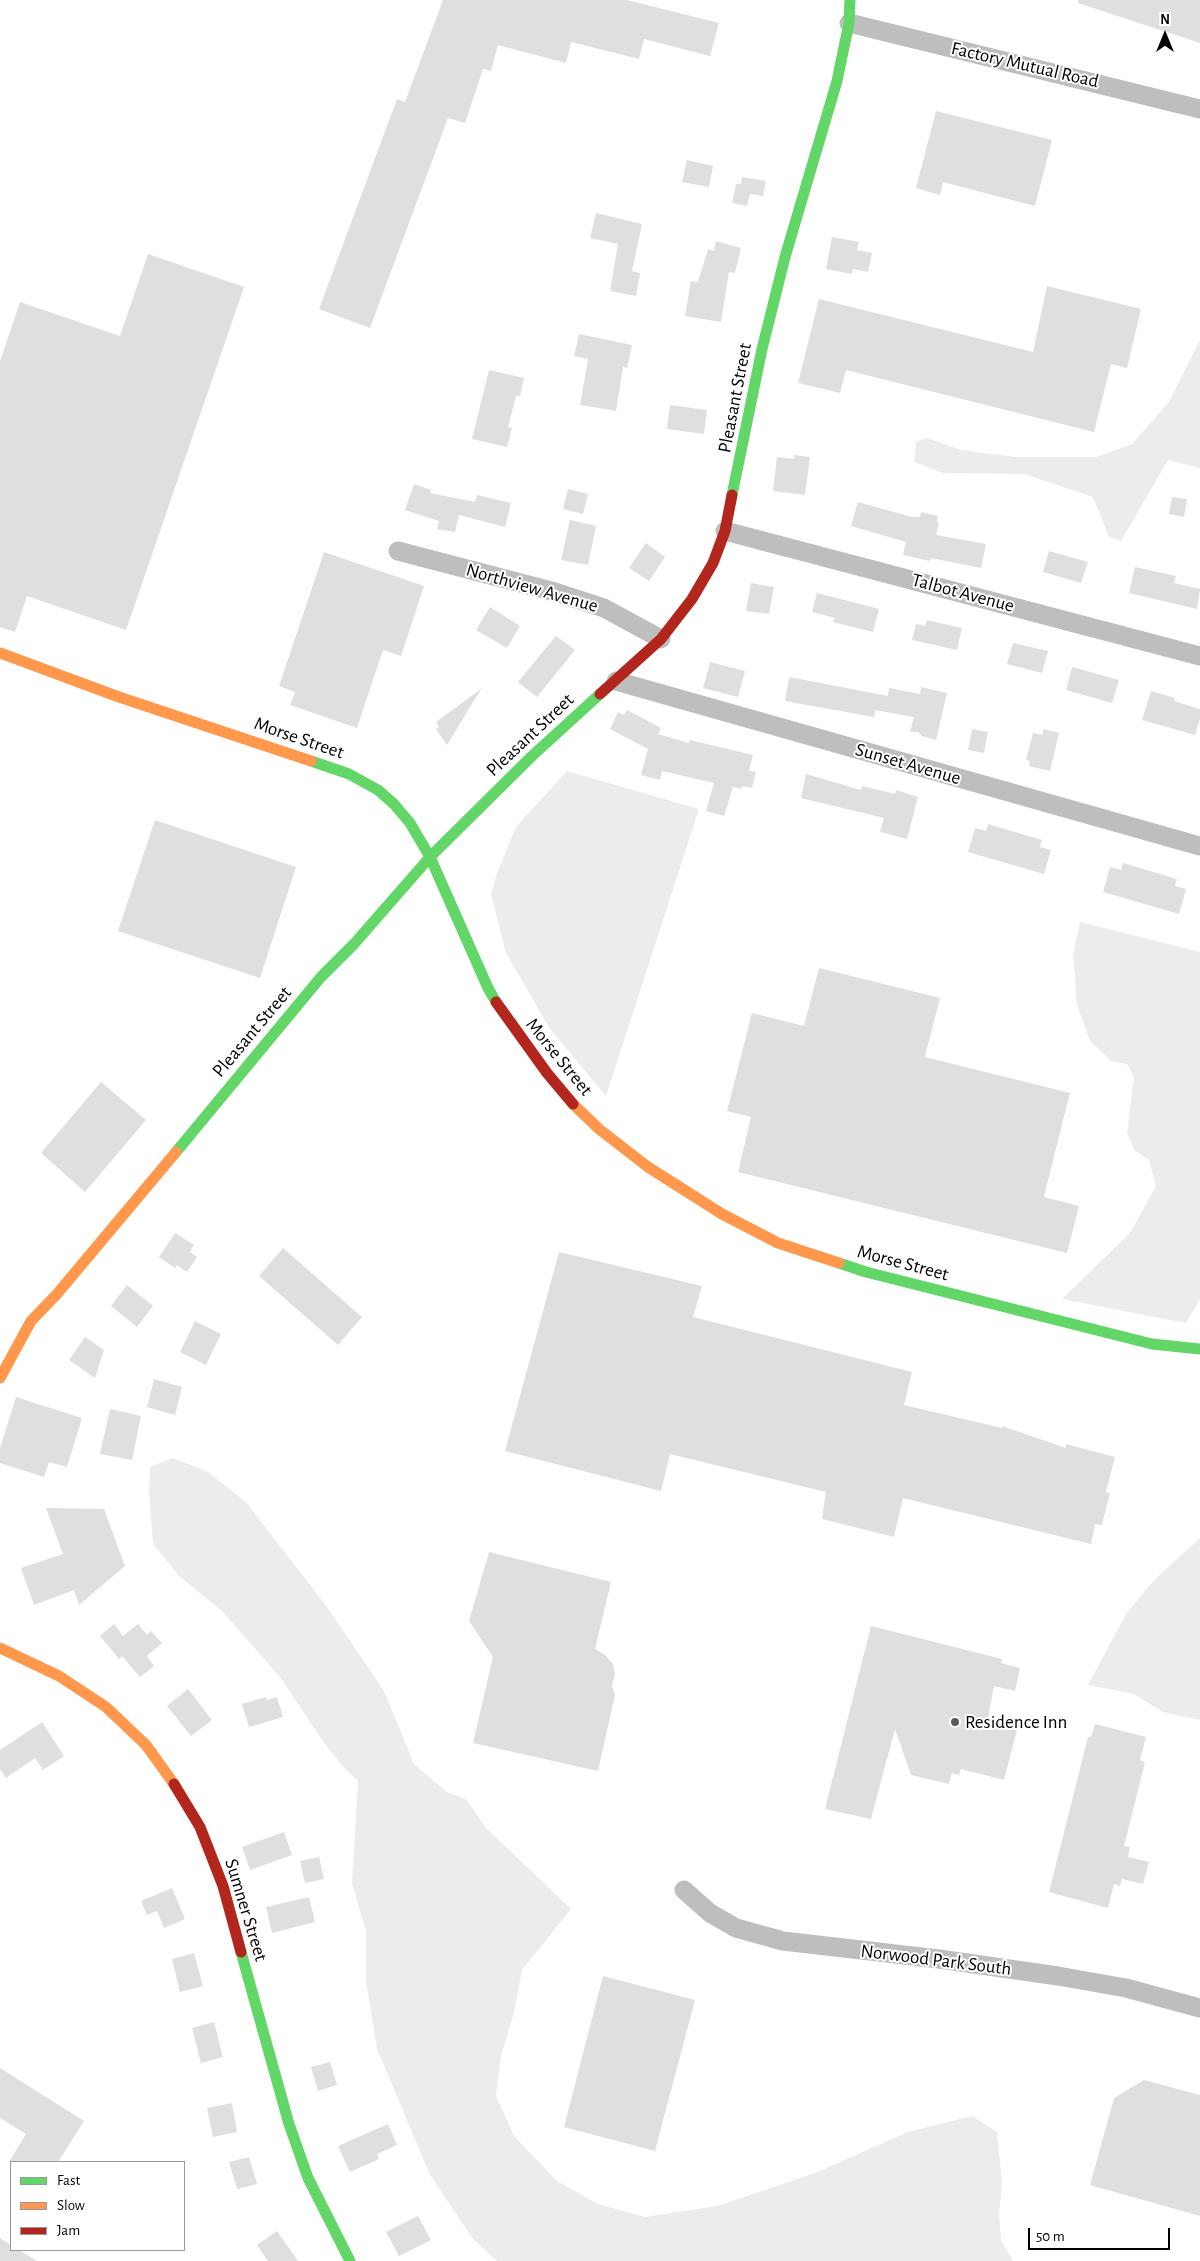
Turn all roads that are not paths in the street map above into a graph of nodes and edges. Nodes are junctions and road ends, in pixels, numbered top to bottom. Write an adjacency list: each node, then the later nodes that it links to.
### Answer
1 (850, 0): 2 (street, Pleasant Street)
2 (849, 23): 3 (street, Factory Mutual Road); 4 (street, Pleasant Street)
3 (1200, 109)
4 (725, 531): 6 (street, Pleasant Street); 8 (street, Talbot Avenue)
5 (398, 551): 6 (street, Northview Avenue)
6 (661, 639): 9 (street, Pleasant Street)
7 (0, 653): 11 (street, Morse Street)
8 (1200, 656)
9 (616, 681): 10 (street, Sunset Avenue); 11 (street, Pleasant Street)
10 (1200, 846)
11 (430, 857): 12 (street, Morse Street); 13 (street, Pleasant Street)
12 (1200, 1349)
13 (0, 1378)
14 (0, 1648): 17 (street, Sumner Street)
15 (684, 1890): 16 (street, Norwood Park South)
16 (1200, 2008)
17 (350, 2261)

